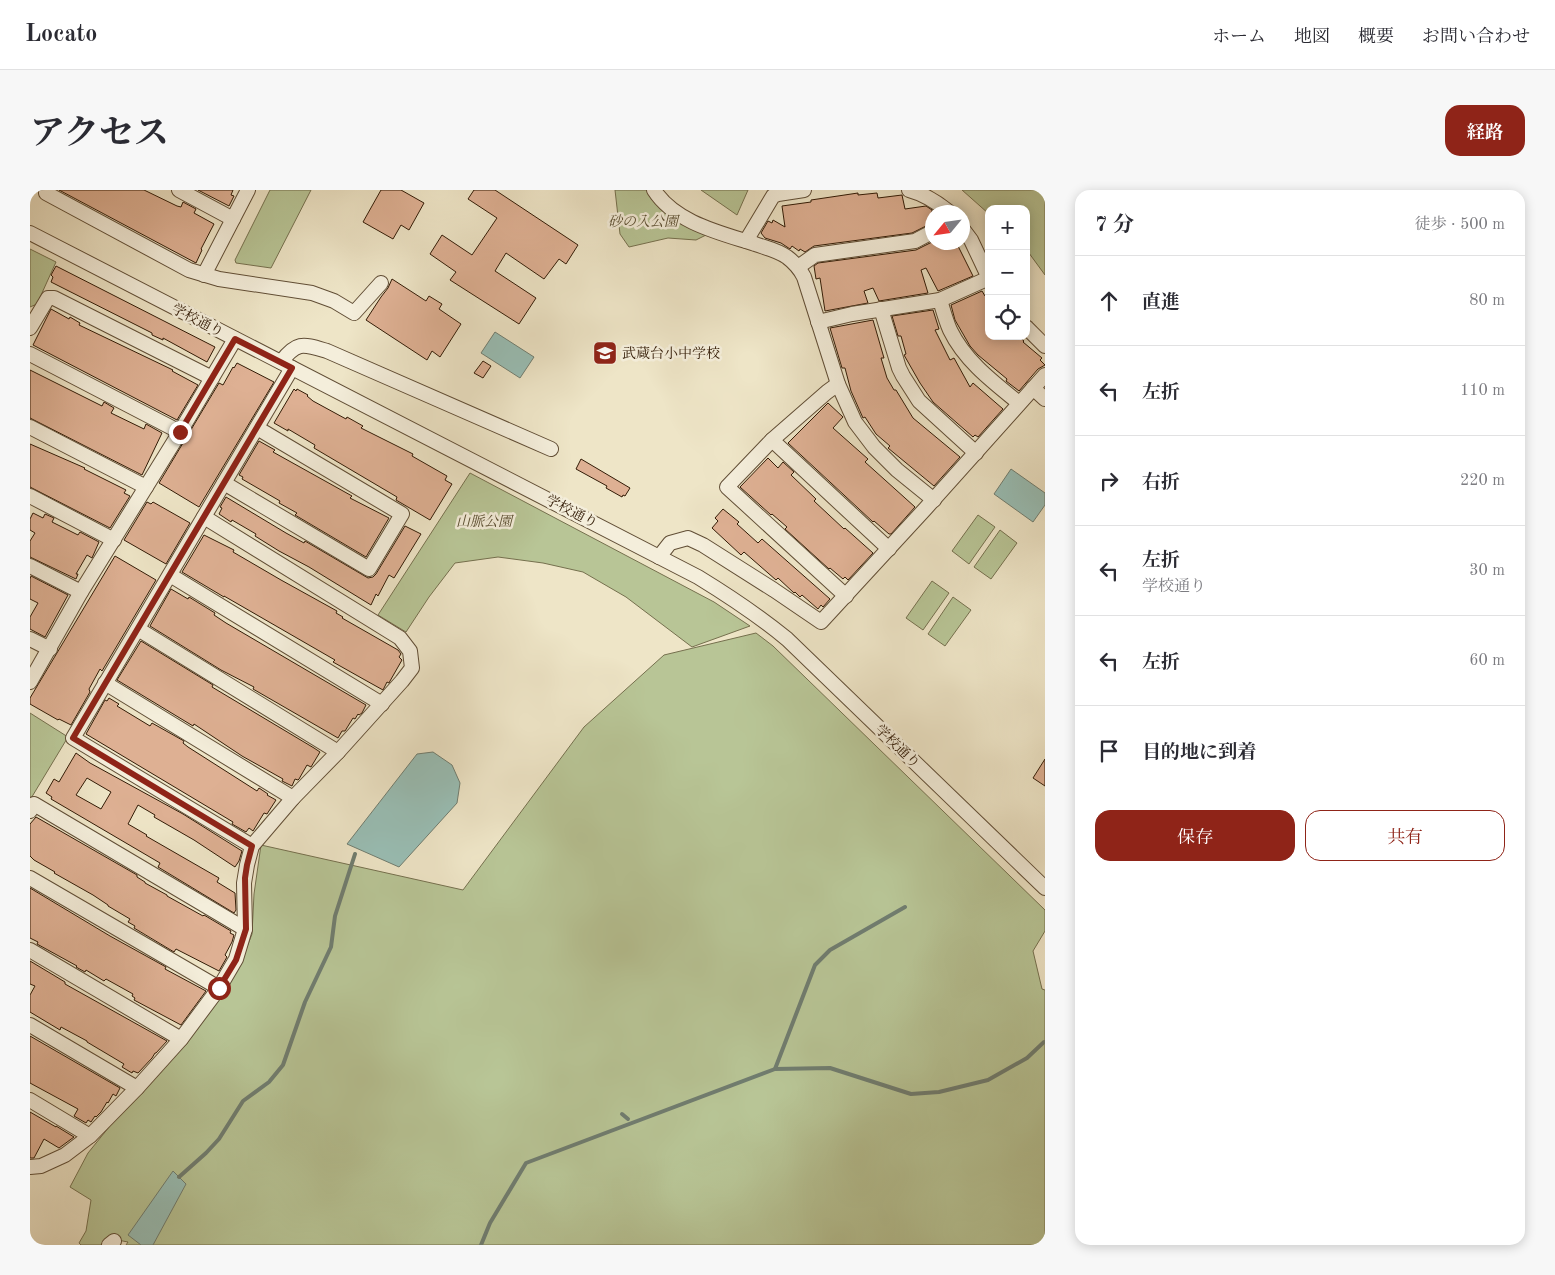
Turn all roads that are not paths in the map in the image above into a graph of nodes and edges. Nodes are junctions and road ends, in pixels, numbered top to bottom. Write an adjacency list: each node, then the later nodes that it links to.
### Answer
1 (47, 190): 15 (street)
2 (179, 190): 8 (street)
3 (248, 190): 8 (street)
4 (654, 190): 12 (street)
5 (804, 190): 12 (street)
6 (909, 190): 7 (street)
7 (940, 205)
8 (233, 219): 15 (street)
9 (30, 233): 23 (street, 学校通り)
10 (925, 236): 13 (street)
11 (970, 239): 14 (street)
12 (746, 241): 13 (street)
13 (798, 267): 21 (street)
14 (985, 270)
15 (204, 275): 17 (street)
16 (985, 280): 18 (street)
17 (381, 283)
18 (940, 300): 19 (street); 32 (street)
19 (881, 309): 21 (street); 38 (street)
20 (32, 320): 28 (street)
21 (818, 322): 29 (street)
22 (1030, 332): 24 (street)
23 (235, 339): 26 (street, 学校通り); 28 (street)
24 (1045, 346)
25 (30, 354): 35 (street)
26 (287, 365): 34 (street); 37 (street); 46 (street, 学校通り)
27 (1045, 375): 30 (street)
28 (212, 378): 35 (street)
29 (838, 384): 36 (street); 42 (street)
30 (1033, 388): 31 (street); 32 (street)
31 (1045, 398)
32 (1019, 403): 38 (street)
33 (30, 427): 40 (street)
34 (257, 428): 39 (street); 39 (street)
35 (180, 432): 40 (street)
36 (772, 440): 45 (street); 50 (street)
37 (552, 450)
38 (976, 453): 42 (street)
39 (224, 483): 43 (street)
40 (146, 486): 44 (street)
41 (30, 496): 44 (street)
42 (934, 500): 45 (street)
43 (204, 518): 48 (street); 56 (street)
44 (114, 540): 49 (street)
45 (889, 549): 50 (street)
46 (659, 556): 50 (street); 62 (street, 学校通り)
47 (30, 566): 49 (street)
48 (170, 575): 51 (street); 56 (street)
49 (81, 592): 53 (street)
50 (846, 596)
51 (138, 628): 55 (street); 57 (street)
52 (30, 639): 53 (street)
53 (50, 649): 54 (street)
54 (30, 682)
55 (105, 683): 58 (street); 60 (street)
56 (382, 704): 57 (street)
57 (338, 752): 58 (street)
58 (293, 798): 60 (street)
59 (30, 811): 63 (street)
60 (252, 846): 63 (street)
61 (30, 878): 65 (street)
62 (1045, 888)
63 (246, 929): 65 (street)
64 (30, 950): 67 (street)
65 (219, 988): 67 (street)
66 (30, 1025): 68 (street)
67 (181, 1039): 68 (street)
68 (137, 1088): 70 (street)
69 (30, 1100): 70 (street)
70 (90, 1136): 71 (street)
71 (36, 1166): 72 (street)
72 (30, 1178)

